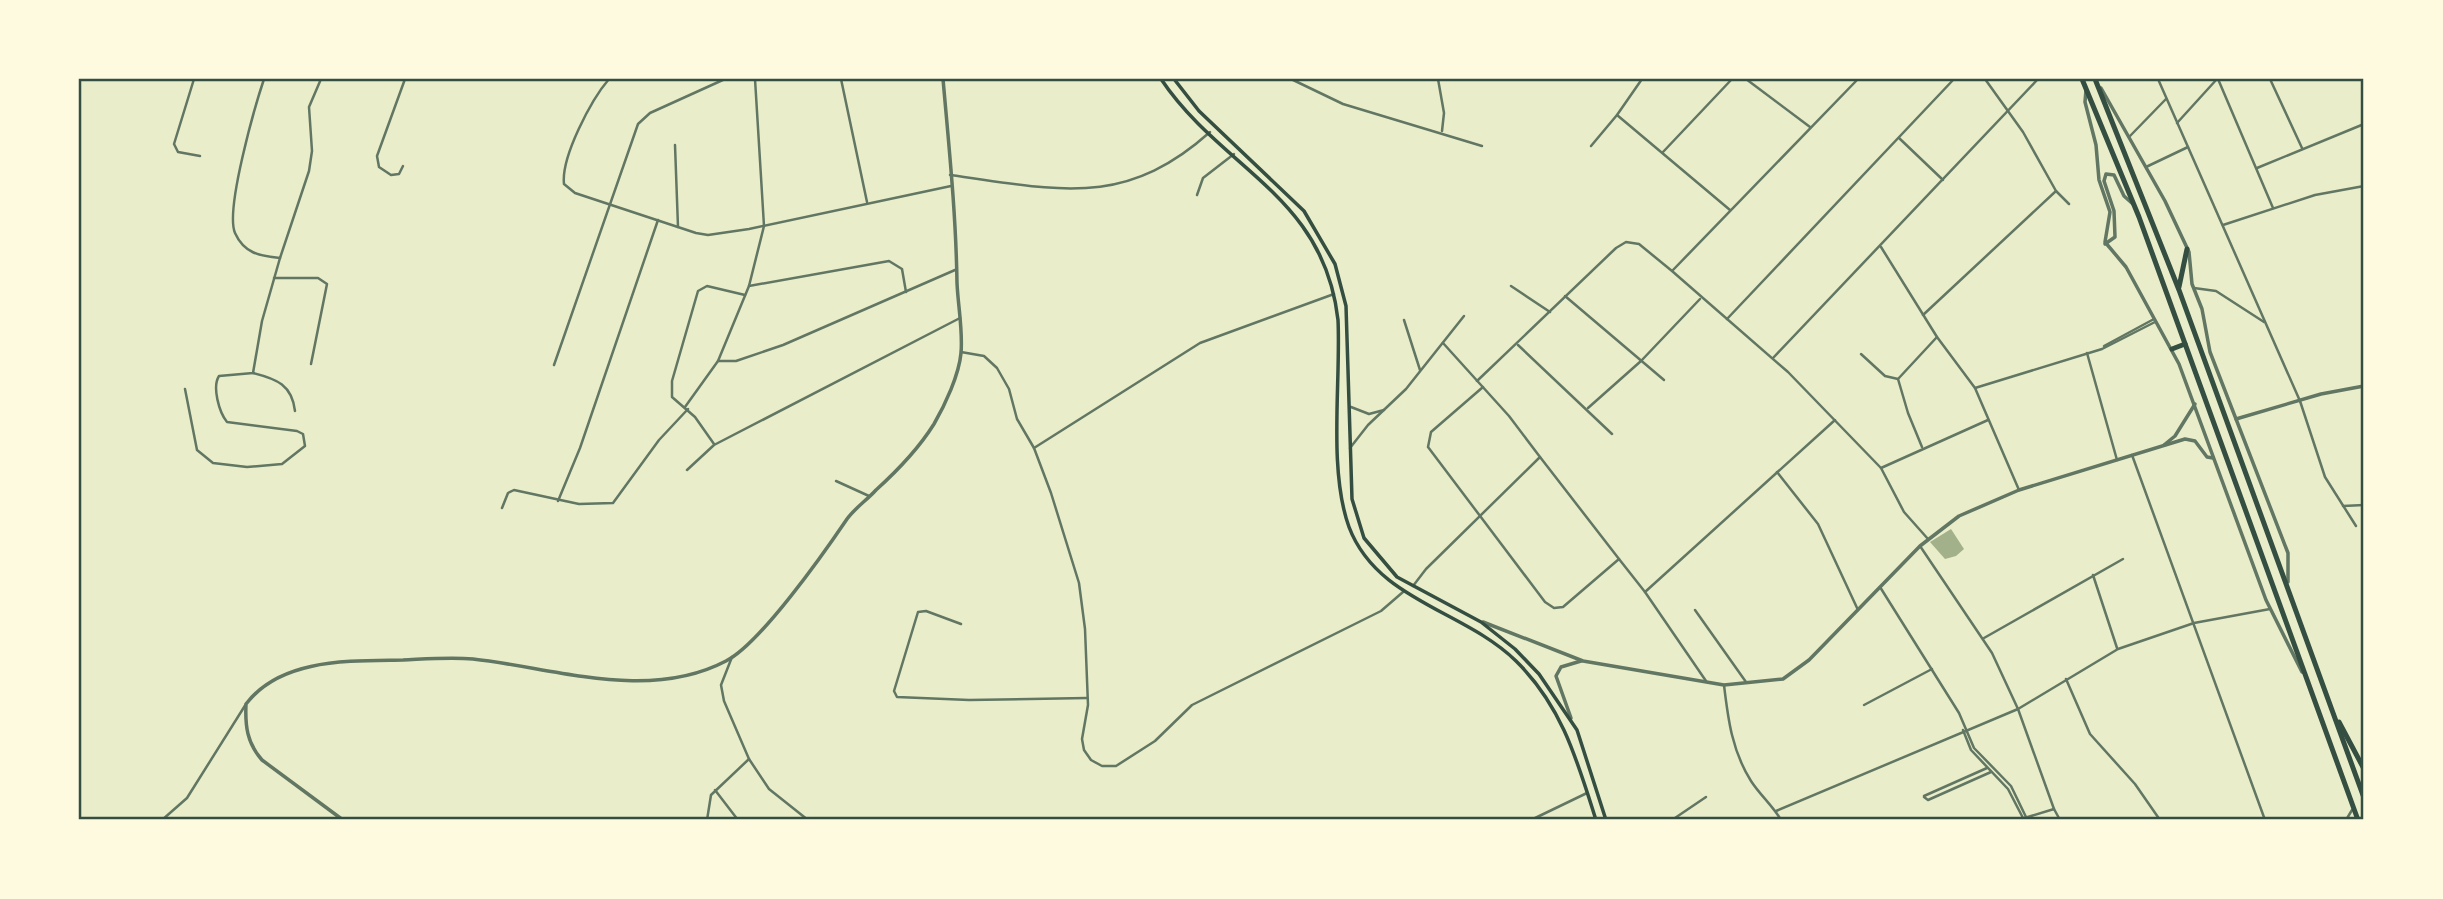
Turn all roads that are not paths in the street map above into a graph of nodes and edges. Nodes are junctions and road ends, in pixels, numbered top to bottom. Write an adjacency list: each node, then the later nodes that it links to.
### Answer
1 (194, 79): 44 (street)
2 (264, 79): 67 (street)
3 (321, 79): 67 (street)
4 (405, 79): 45 (street)
5 (609, 79): 56 (street)
6 (725, 79): 56 (street)
7 (755, 79): 62 (street)
8 (841, 79): 54 (street)
9 (943, 79): 48 (street)
10 (1161, 79): 33 (main road)
11 (1174, 79): 113 (main road)
12 (1291, 79): 34 (street)
13 (1438, 79): 34 (street)
14 (1642, 79): 29 (street)
15 (1732, 79): 42 (street)
16 (1746, 79): 32 (street)
17 (1858, 79): 32 (street)
18 (1954, 79): 36 (street)
19 (1985, 79): 28 (street)
20 (2038, 79): 28 (street)
21 (2082, 79): 26 (highway)
22 (2158, 79): 27 (street)
23 (2217, 79): 30 (street); 47 (street)
24 (2270, 79): 41 (street)
25 (2096, 81): 35 (street); 74 (highway)
26 (2087, 88): 57 (highway); 64 (street)
27 (2166, 99): 30 (street); 35 (street)
28 (2008, 111): 49 (street); 52 (street)
29 (1618, 115): 39 (street); 42 (street)
30 (2177, 123): 40 (street)
31 (2364, 124): 41 (street)
32 (1810, 127): 59 (street)
33 (1210, 132): 43 (main road); 48 (street)
34 (1442, 132): 38 (street)
35 (2130, 136): 46 (street)
36 (1899, 138): 49 (street); 84 (street)
37 (675, 145): 63 (street)
38 (1482, 146)
39 (1591, 146)
40 (2188, 147): 46 (street); 61 (street)
41 (2302, 148): 47 (street)
42 (1663, 152): 59 (street)
43 (1234, 154): 53 (street); 76 (main road)
44 (200, 156)
45 (403, 166)
46 (2147, 167): 66 (street)
47 (2256, 169): 58 (street)
48 (950, 175): 50 (street)
49 (1943, 180): 65 (street)
50 (952, 186): 54 (street); 68 (street)
51 (2364, 186): 58 (street)
52 (2056, 191): 55 (street); 81 (street)
53 (1197, 195)
54 (867, 203): 62 (street)
55 (2069, 204)
56 (611, 205): 60 (street); 102 (street)
57 (2134, 206): 64 (street); 90 (highway)
58 (2273, 208): 61 (street)
59 (1730, 211): 69 (street)
60 (658, 220): 63 (street); 142 (street)
61 (2223, 225): 87 (street)
62 (764, 226): 63 (street); 71 (street)
63 (678, 227)
64 (2105, 244): 86 (street)
65 (1880, 246): 81 (street); 98 (street)
66 (2187, 249): 73 (street); 74 (highway)
67 (280, 258): 70 (street)
68 (957, 269): 75 (street); 83 (street)
69 (1672, 271): 78 (street); 79 (street)
70 (274, 278): 101 (street); 104 (street)
71 (750, 286): 75 (street); 77 (street)
72 (1511, 286): 80 (street)
73 (2193, 288): 87 (street); 94 (street)
74 (2179, 290): 97 (highway)
75 (906, 292): 99 (street)
76 (1335, 294): 112 (main road); 128 (street)
77 (746, 295): 99 (street); 117 (street)
78 (1565, 296): 80 (street); 100 (street)
79 (1700, 299): 84 (street); 100 (street)
80 (1550, 312): 91 (street)
81 (1923, 315): 88 (street)
82 (1464, 316): 89 (street)
83 (960, 318): 93 (street); 125 (street)
84 (1727, 319): 98 (street)
85 (1404, 320): 103 (street)
86 (2156, 320): 92 (street); 95 (street)
87 (2264, 322): 114 (street)
88 (1937, 337): 105 (street); 110 (street)
89 (1443, 343): 103 (street); 107 (street)
90 (2185, 344): 92 (highway); 169 (highway)
91 (1518, 345): 107 (street); 118 (street)
92 (2172, 349): 115 (street)
93 (961, 352): 128 (street); 141 (street)
94 (2210, 352): 97 (highway); 121 (street)
95 (2087, 353): 110 (street); 135 (street)
96 (1861, 354): 105 (street)
97 (2202, 355): 132 (highway)
98 (1773, 358): 122 (street)
99 (718, 361): 117 (street)
100 (1641, 361): 106 (street); 118 (street)
101 (311, 364)
102 (554, 365)
103 (1420, 371): 119 (street)
104 (253, 373): 111 (street); 120 (street)
105 (1898, 379): 127 (street)
106 (1664, 380)
107 (1477, 381): 109 (street)
108 (2364, 386): 114 (street)
109 (1483, 387): 133 (street); 146 (street)
110 (1975, 388): 123 (street)
111 (185, 389)
112 (1339, 389): 113 (main road); 155 (main road)
113 (1348, 389): 116 (main road)
114 (2300, 401): 121 (street); 144 (street)
115 (2195, 404): 126 (street); 134 (street)
116 (1348, 406): 119 (street); 129 (main road)
117 (686, 408): 125 (street); 142 (street)
118 (1588, 408): 124 (street)
119 (1387, 409): 129 (street)
120 (295, 411)
121 (2236, 419): 130 (street)
122 (1835, 420): 136 (street); 138 (street)
123 (1988, 420): 127 (street); 140 (street)
124 (1612, 434)
125 (715, 444): 137 (street)
126 (2162, 446): 131 (street); 134 (street)
127 (1922, 447): 136 (street)
128 (1034, 448): 174 (street)
129 (1350, 449): 153 (main road)
130 (2248, 452): 132 (highway); 157 (street)
131 (2132, 455): 135 (street); 162 (street)
132 (2240, 455): 157 (highway)
133 (1541, 457): 146 (street); 150 (street)
134 (2213, 458): 158 (street)
135 (2117, 460): 140 (street)
136 (1881, 468): 148 (street)
137 (687, 470)
138 (1777, 472): 156 (street); 160 (street)
139 (836, 481): 141 (street)
140 (2019, 490): 148 (street)
141 (870, 496): 166 (street)
142 (558, 501): 145 (street)
143 (2364, 505): 144 (street)
144 (2343, 506): 147 (street)
145 (502, 508)
146 (1479, 516): 150 (street); 153 (street)
147 (2356, 526)
148 (1928, 539): 149 (street)
149 (1920, 546): 154 (street); 164 (street)
150 (1619, 559): 156 (street)
151 (2123, 559): 152 (street)
152 (2093, 575): 164 (street); 165 (street)
153 (1412, 587): 161 (main road)
154 (1880, 587): 160 (street); 168 (street)
155 (1403, 592): 174 (street); 187 (main road)
156 (1645, 592): 171 (street)
157 (2288, 592): 177 (highway)
158 (2270, 609): 162 (street); 169 (street)
159 (1695, 610): 172 (street)
160 (1858, 610): 172 (street)
161 (1481, 622): 167 (street); 179 (main road)
162 (2194, 623): 165 (street); 209 (street)
163 (961, 624): 174 (street)
164 (1984, 638): 178 (street)
165 (2118, 649): 170 (street)
166 (733, 657): 175 (street); 181 (street)
167 (1583, 661): 171 (street); 179 (street)
168 (1932, 669): 176 (street); 180 (street)
169 (2305, 677): 191 (highway)
170 (2066, 679): 178 (street); 208 (street)
171 (1707, 682): 173 (street)
172 (1747, 684): 173 (street)
173 (1724, 685): 193 (street)
174 (1087, 698)
175 (246, 705): 196 (street); 197 (street)
176 (1864, 705)
177 (2330, 705): 183 (highway); 190 (highway)
178 (2018, 709): 180 (street); 192 (street)
179 (1571, 718): 203 (main road)
180 (1965, 730): 182 (street); 193 (street)
181 (749, 759): 185 (street); 200 (street)
182 (1989, 767): 184 (street); 186 (street)
183 (2364, 769)
184 (1993, 771): 188 (street); 194 (street)
185 (715, 790): 198 (street); 199 (street)
186 (1934, 790): 188 (street); 188 (street)
187 (1587, 793): 201 (street); 202 (main road)
188 (1937, 795)
189 (1706, 797): 195 (street)
190 (2364, 798)
191 (2353, 807): 210 (street); 211 (highway)
192 (2054, 809): 194 (street); 207 (street)
193 (1776, 811): 205 (street)
194 (2024, 818): 206 (street)
195 (1678, 819): 204 (street)
196 (162, 820)
197 (343, 820)
198 (707, 820)
199 (738, 820)
200 (808, 820)
201 (1531, 820)
202 (1595, 820)
203 (1605, 820)
204 (1672, 820)
205 (1782, 820)
206 (2018, 820)
207 (2060, 820)
208 (2160, 820)
209 (2265, 820)
210 (2346, 820)
211 (2358, 820)

